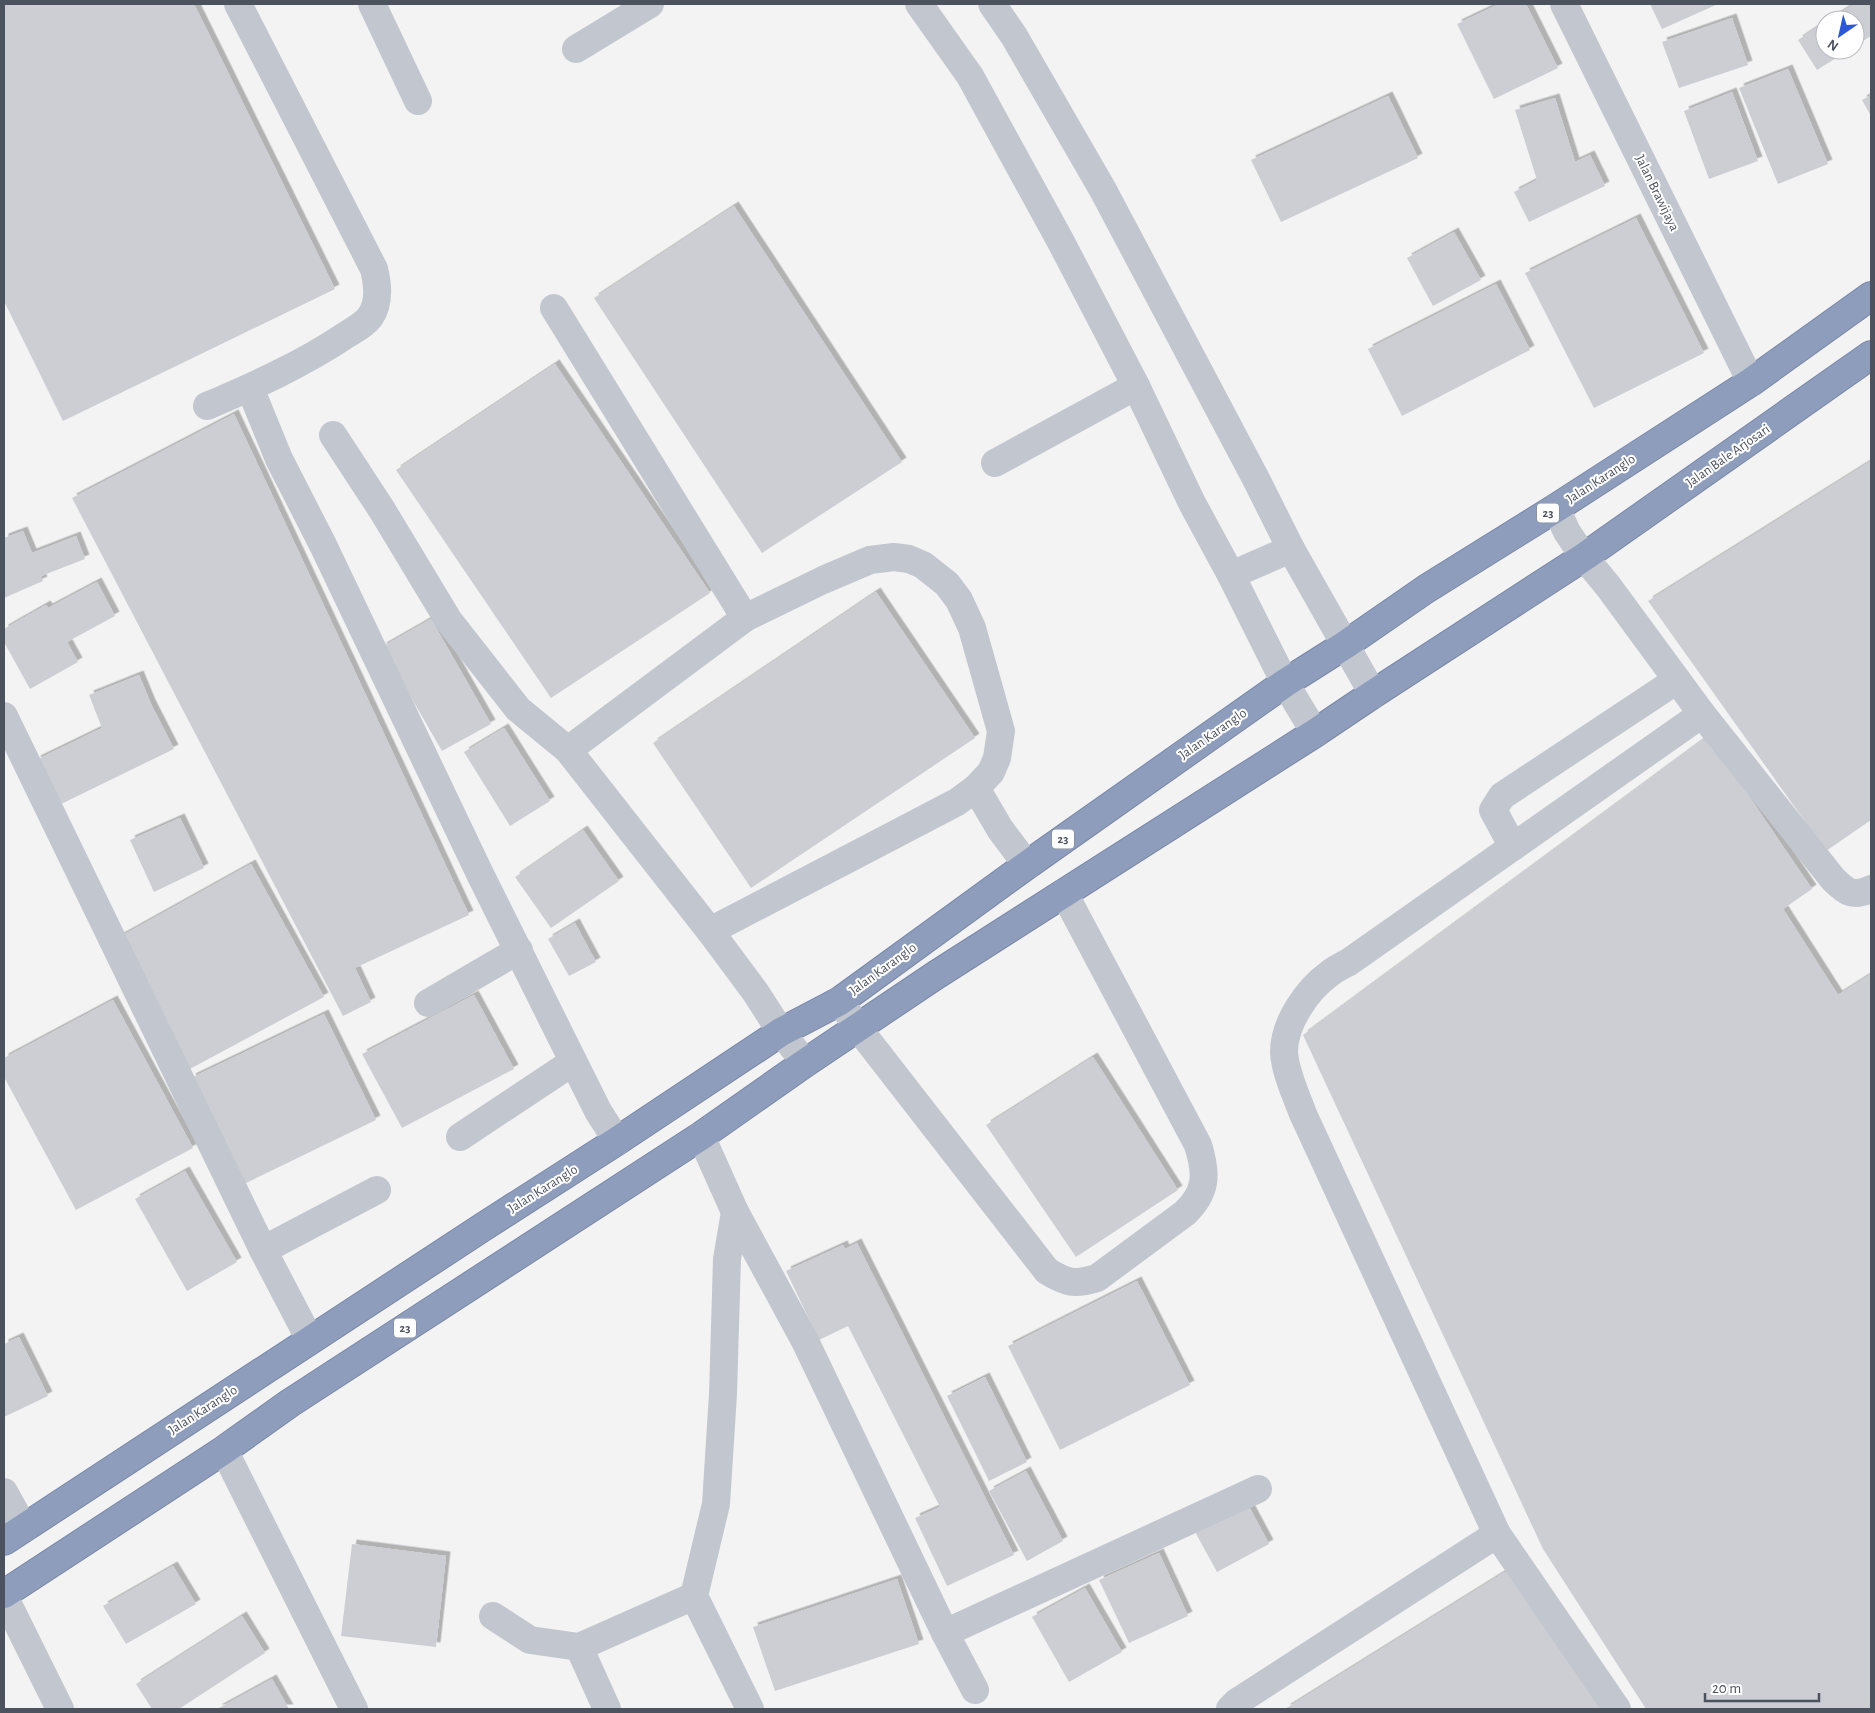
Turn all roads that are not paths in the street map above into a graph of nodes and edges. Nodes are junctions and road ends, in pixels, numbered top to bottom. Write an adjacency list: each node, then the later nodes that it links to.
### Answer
1 (238, 4): 14 (street)
2 (372, 4): 8 (street)
3 (650, 4): 7 (street)
4 (919, 4): 13 (street)
5 (992, 4): 19 (street)
6 (1564, 4): 12 (street, Jalan Brawijaya)
7 (576, 50)
8 (418, 101)
9 (1871, 296): 12 (highway, 23)
10 (554, 308): 22 (street)
11 (1871, 355): 20 (highway, Jalan Bale Arjosari / 23)
12 (1751, 382): 18 (highway, Jalan Karanglo / 23)
13 (1136, 386): 17 (street); 21 (street)
14 (250, 388): 15 (street); 37 (street)
15 (207, 406)
16 (333, 435): 30 (street)
17 (995, 463)
18 (1556, 508): 20 (street); 23 (highway, Jalan Karanglo / 23)
19 (1291, 549): 21 (street); 23 (street)
20 (1584, 557): 24 (street); 26 (highway, 23)
21 (1231, 575): 25 (street)
22 (745, 618): 30 (street); 31 (street)
23 (1345, 645): 25 (highway, Jalan Karanglo / 23); 26 (street)
24 (1677, 680): 27 (street); 32 (street)
25 (1285, 683): 29 (street); 33 (highway, Jalan Karanglo / 23)
26 (1373, 694): 29 (highway, 23)
27 (1702, 714): 32 (street); 34 (street)
28 (4, 716): 49 (street)
29 (1315, 733): 35 (highway, 23)
30 (568, 750): 36 (street)
31 (976, 788): 33 (street); 36 (street)
32 (1513, 847): 55 (street)
33 (1027, 865): 38 (highway, Jalan Karanglo / 23)
34 (1871, 889)
35 (1064, 893): 40 (highway, 23); 40 (street)
36 (710, 931): 41 (street)
37 (519, 950): 39 (street); 42 (street)
38 (840, 1001): 40 (street); 41 (highway, Jalan Karanglo / 23)
39 (428, 1002)
40 (858, 1028): 43 (highway, 23)
41 (781, 1032): 43 (street); 46 (highway, Jalan Karanglo / 23)
42 (573, 1062): 45 (street); 46 (street)
43 (805, 1063): 44 (highway, 23)
44 (701, 1136): 48 (street); 51 (highway, 23)
45 (460, 1137)
46 (618, 1142): 50 (highway, Jalan Karanglo / 23)
47 (377, 1190): 49 (street)
48 (735, 1212): 57 (street); 59 (street)
49 (263, 1250): 50 (street)
50 (310, 1340): 54 (highway, Jalan Karanglo / 23)
51 (224, 1450): 56 (highway, 23); 63 (street)
52 (1258, 1488): 59 (street)
53 (4, 1492): 54 (street)
54 (14, 1534)
55 (1497, 1534): 66 (street); 67 (street)
56 (4, 1595): 62 (street)
57 (694, 1596): 60 (street); 65 (street)
58 (492, 1616): 60 (street)
59 (945, 1633): 61 (street)
60 (578, 1646): 64 (street)
61 (975, 1690)
62 (60, 1709)
63 (354, 1709)
64 (608, 1709)
65 (750, 1709)
66 (1230, 1709)
67 (1617, 1709)

